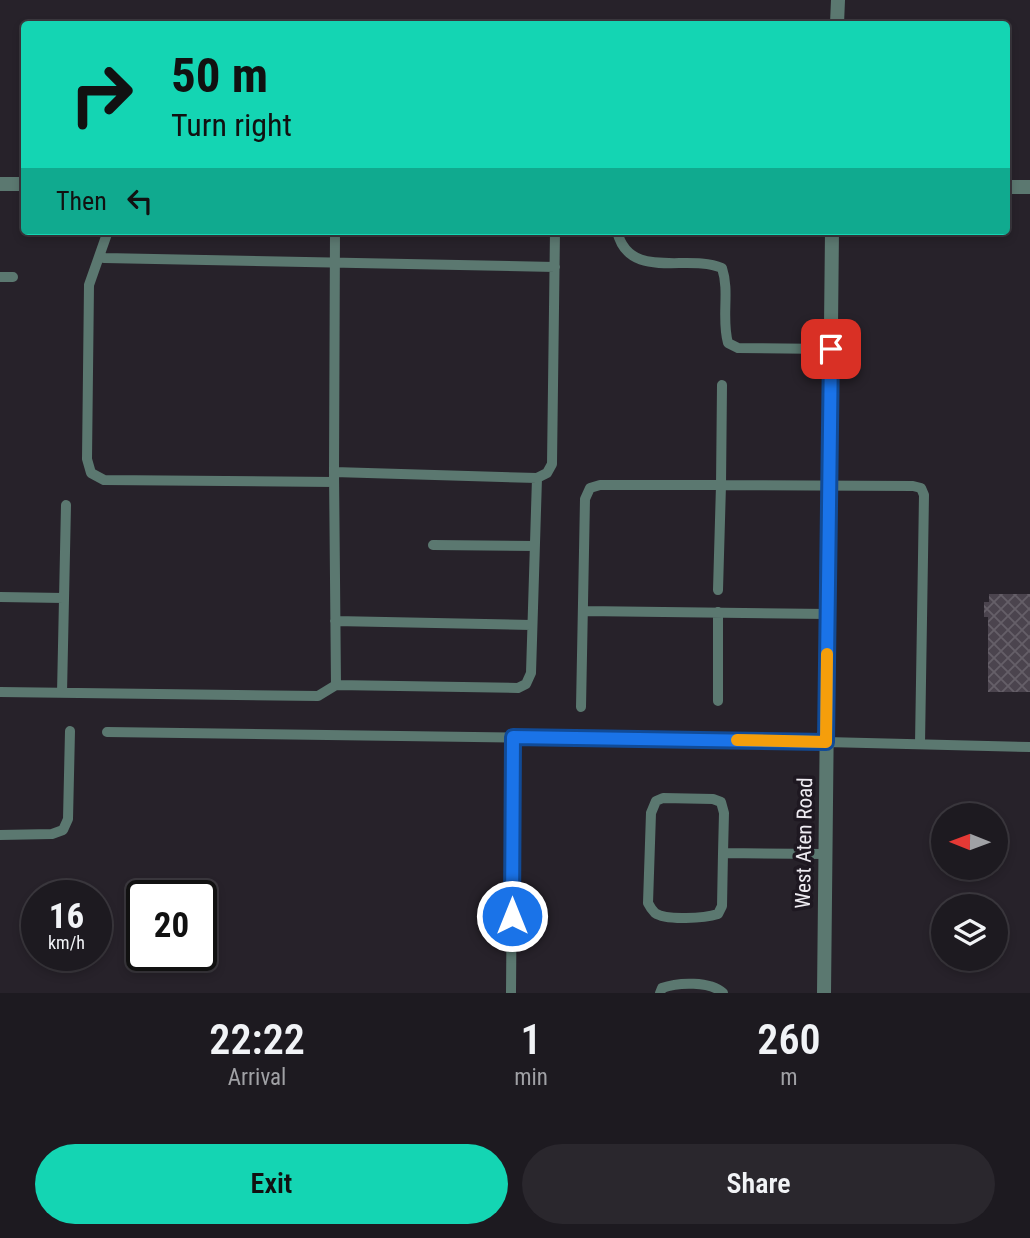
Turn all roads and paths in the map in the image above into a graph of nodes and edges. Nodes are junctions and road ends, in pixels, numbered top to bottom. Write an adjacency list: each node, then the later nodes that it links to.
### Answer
1 (838, 0): 2 (street)
2 (838, 21)
3 (0, 184): 4 (street)
4 (21, 184)
5 (1010, 187): 6 (street)
6 (1030, 187)
7 (107, 235): 12 (lane)
8 (335, 235): 13 (lane)
9 (555, 235): 14 (lane)
10 (618, 235): 17 (lane)
11 (832, 235): 17 (street, West Aten Road)
12 (100, 255): 13 (lane); 19 (lane)
13 (335, 262): 14 (lane); 19 (lane)
14 (555, 267): 20 (lane)
15 (0, 277): 16 (lane)
16 (13, 277)
17 (831, 349): 22 (street, West Aten Road)
18 (722, 385): 21 (lane)
19 (334, 477): 20 (lane); 32 (lane)
20 (537, 478): 25 (lane)
21 (721, 485): 22 (lane); 26 (lane); 29 (lane)
22 (829, 485): 31 (street, West Aten Road); 43 (lane)
23 (66, 505): 28 (lane)
24 (433, 545): 25 (lane)
25 (534, 546): 33 (lane)
26 (718, 590)
27 (0, 597): 28 (lane)
28 (64, 598): 36 (lane)
29 (583, 611): 30 (lane); 38 (lane)
30 (718, 612): 31 (lane); 37 (lane)
31 (828, 614): 42 (street, West Aten Road)
32 (335, 621): 33 (lane); 34 (lane)
33 (531, 625): 34 (lane)
34 (336, 685): 36 (lane)
35 (0, 692): 36 (lane)
36 (62, 693)
37 (718, 701)
38 (581, 707)
39 (70, 731): 45 (lane)
40 (107, 732): 41 (lane)
41 (513, 737): 42 (lane); 48 (lane)
42 (826, 742): 43 (lane); 47 (street, West Aten Road)
43 (920, 744): 44 (lane)
44 (1030, 747)
45 (0, 835)
46 (723, 853): 46 (lane); 47 (lane)
47 (825, 854): 51 (street, West Aten Road)
48 (511, 993)
49 (660, 993): 50 (lane)
50 (723, 993)
51 (824, 993)

